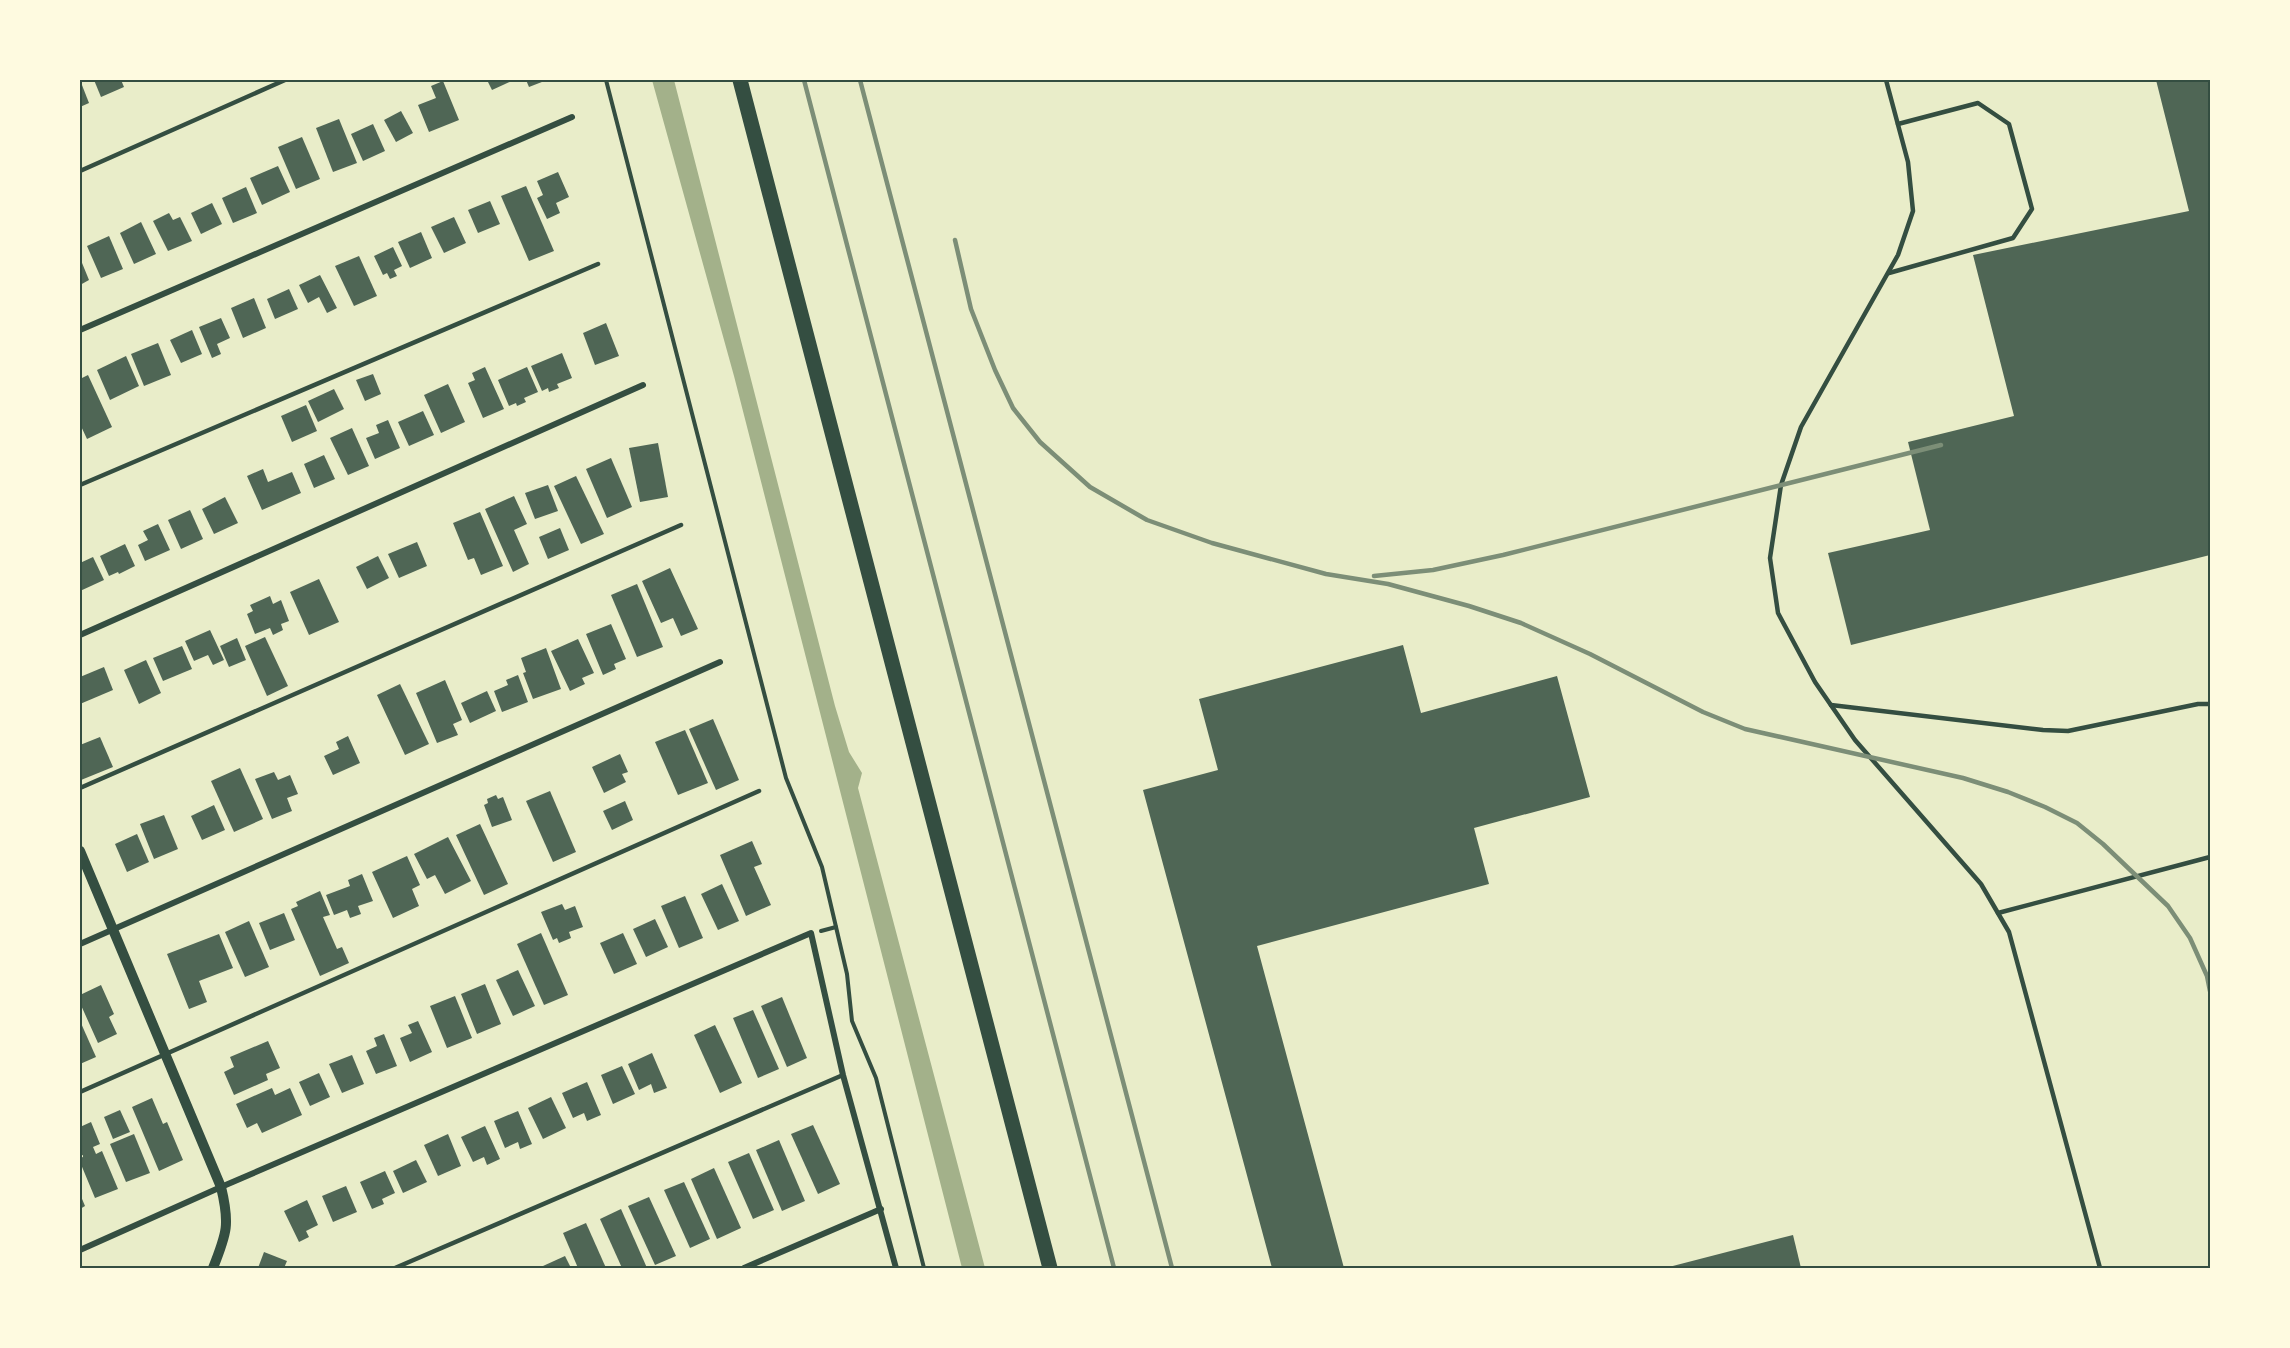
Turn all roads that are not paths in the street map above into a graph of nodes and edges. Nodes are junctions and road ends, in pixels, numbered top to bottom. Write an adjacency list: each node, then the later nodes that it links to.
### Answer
1 (285, 80): 6 (lane)
2 (740, 80): 34 (main road)
3 (1886, 80): 5 (lane)
4 (572, 117): 9 (street)
5 (1898, 124): 8 (lane); 8 (lane)
6 (80, 171)
7 (598, 264): 11 (lane)
8 (1888, 273): 16 (lane)
9 (80, 330)
10 (643, 385): 13 (street)
11 (80, 485)
12 (681, 525): 17 (lane)
13 (80, 635)
14 (720, 662): 22 (street)
15 (2211, 704): 16 (lane)
16 (1831, 705): 21 (lane)
17 (80, 788)
18 (759, 791): 24 (lane)
19 (80, 851): 22 (street)
20 (2211, 857): 21 (lane)
21 (1998, 913): 35 (lane)
22 (113, 929): 23 (street); 24 (street)
23 (80, 944)
24 (165, 1054): 26 (lane); 27 (street)
25 (843, 1074): 27 (street); 28 (street); 31 (lane)
26 (80, 1092)
27 (221, 1187): 29 (street); 30 (street)
28 (881, 1209): 32 (street); 33 (street)
29 (80, 1250)
30 (213, 1269)
31 (395, 1269)
32 (744, 1269)
33 (896, 1269)
34 (1050, 1269)
35 (2100, 1269)

